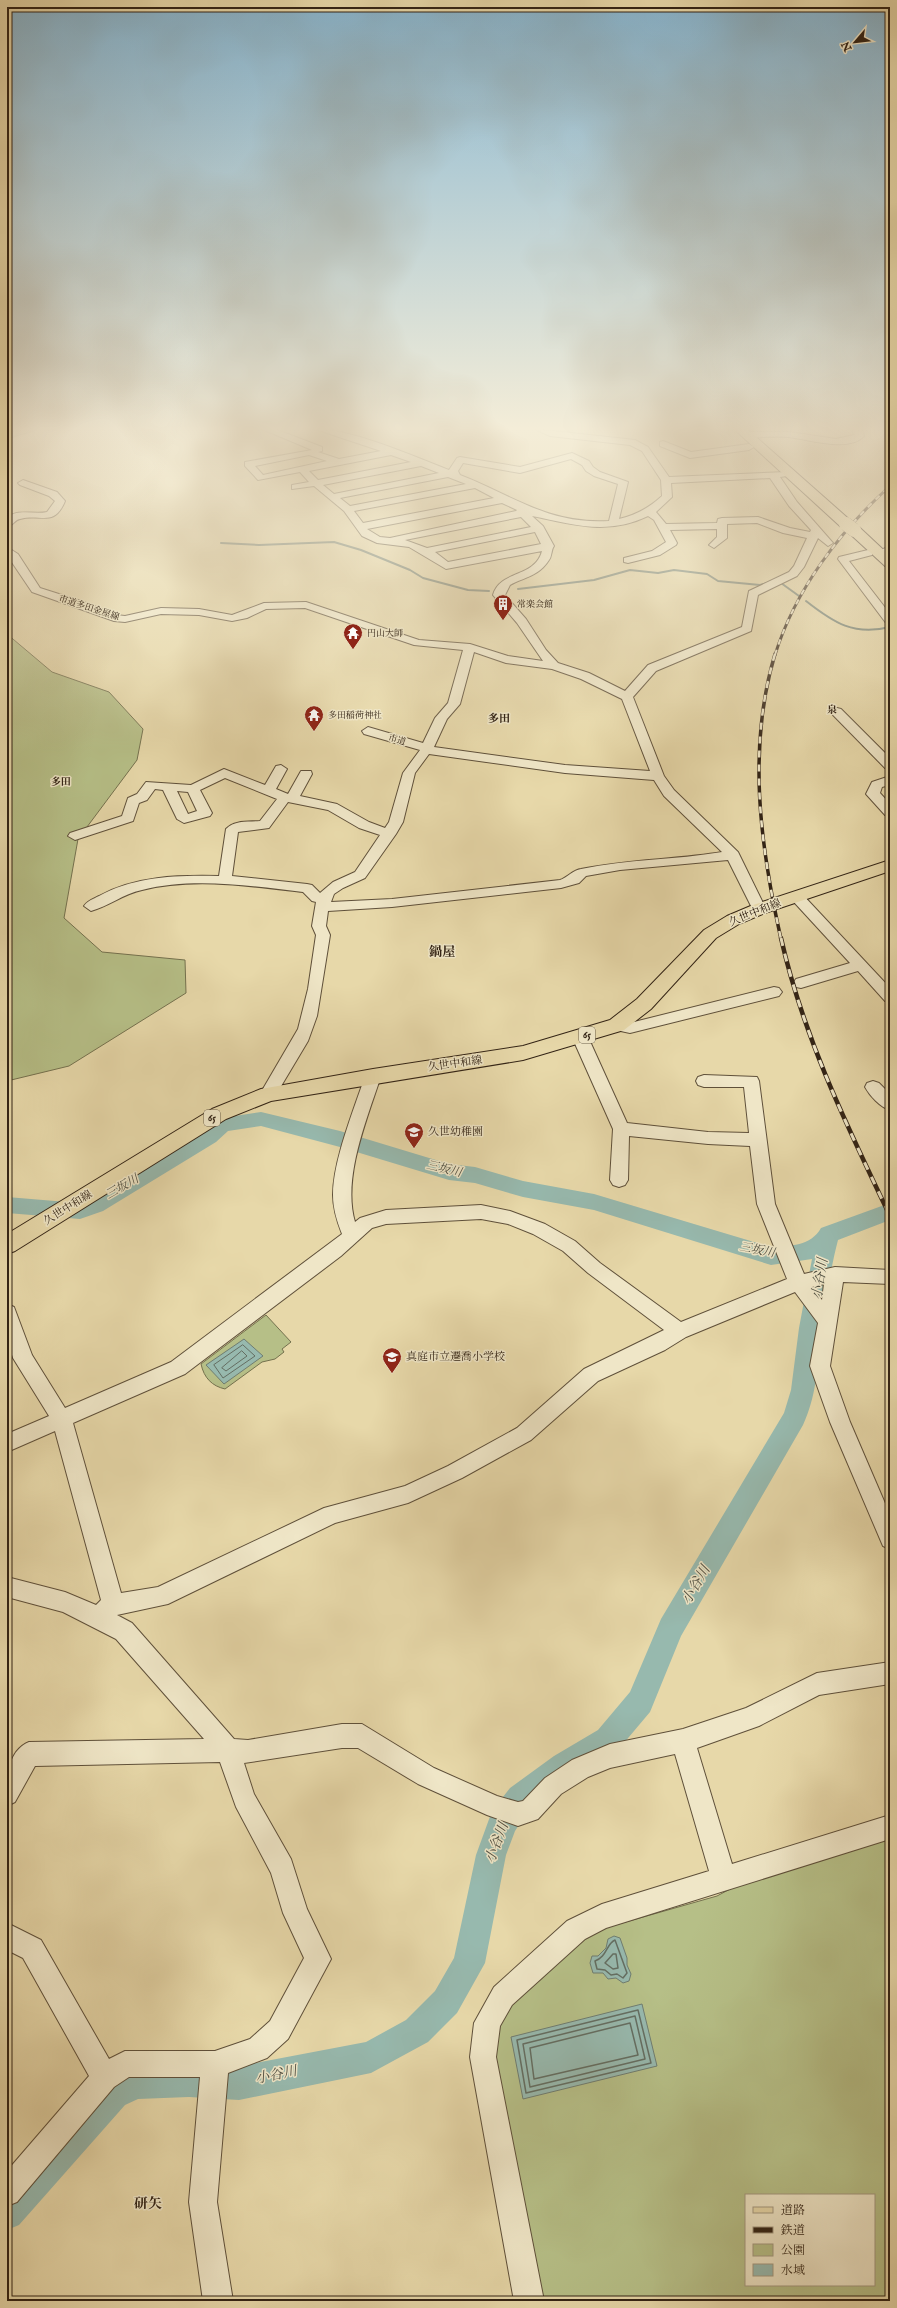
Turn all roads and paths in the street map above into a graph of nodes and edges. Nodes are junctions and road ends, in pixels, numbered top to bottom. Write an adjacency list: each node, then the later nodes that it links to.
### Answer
1 (371, 537): 10 (street)
2 (403, 537): 10 (street)
3 (498, 537): 15 (street)
4 (544, 537): 13 (street)
5 (668, 537): 17 (street)
6 (722, 537): 12 (street)
7 (812, 537): 22 (street)
8 (819, 537): 11 (street)
9 (861, 537): 18 (highway)
10 (384, 541): 15 (street)
11 (828, 543)
12 (714, 545)
13 (549, 546): 15 (street); 21 (street)
14 (7, 550): 20 (street, 市道多田金屋線)
15 (426, 552)
16 (868, 553): 19 (street)
17 (628, 560)
18 (890, 563)
19 (890, 621)
20 (470, 647): 21 (street, 市道多田金屋線); 25 (street)
21 (554, 666): 22 (street, 市道多田金屋線)
22 (627, 697): 29 (street)
23 (837, 712): 26 (street)
24 (368, 731): 25 (street, 市道)
25 (426, 749): 29 (street, 市道); 36 (street)
26 (890, 765)
27 (281, 769): 33 (street)
28 (306, 774): 34 (street)
29 (658, 776): 38 (street)
30 (890, 780): 35 (street)
31 (168, 787): 32 (street); 32 (street); 37 (street)
32 (193, 789): 33 (street)
33 (269, 790): 34 (street)
34 (288, 798): 36 (street); 40 (street)
35 (890, 812)
36 (389, 834): 42 (street)
37 (75, 836)
38 (733, 855): 42 (street); 44 (street)
39 (890, 865): 41 (main road, 久世中和線 / 65)
40 (225, 880): 42 (street); 43 (street)
41 (797, 897): 44 (main road, 久世中和線 / 65); 45 (street)
42 (323, 903): 54 (street)
43 (91, 906)
44 (759, 909): 49 (main road, 久世中和線 / 65)
45 (862, 965): 46 (street); 48 (street)
46 (801, 983)
47 (774, 992): 49 (street)
48 (890, 997)
49 (617, 1025): 50 (main road, 久世中和線 / 65)
50 (580, 1037): 51 (main road, 久世中和線 / 65); 56 (street)
51 (373, 1076): 54 (main road, 久世中和線 / 65); 59 (street)
52 (704, 1081): 57 (street)
53 (873, 1086): 55 (street)
54 (268, 1094): 60 (main road, 久世中和線 / 65)
55 (890, 1104)
56 (621, 1129): 57 (street); 58 (street)
57 (758, 1140): 63 (street)
58 (619, 1180)
59 (352, 1235): 66 (street); 67 (street)
60 (7, 1245)
61 (834, 1274): 62 (street); 63 (street); 65 (street)
62 (890, 1277)
63 (798, 1283): 65 (street); 66 (street)
64 (7, 1312): 67 (street)
65 (827, 1321): 69 (street)
66 (679, 1331): 71 (street)
67 (62, 1420): 68 (street); 71 (street)
68 (7, 1443)
69 (890, 1539)
70 (7, 1587): 71 (street)
71 (106, 1611): 74 (street)
72 (890, 1673): 73 (street)
73 (683, 1741): 74 (street); 77 (street)
74 (228, 1750): 75 (street); 79 (street)
75 (7, 1794)
76 (890, 1827): 77 (street)
77 (724, 1878): 83 (street)
78 (7, 1936): 80 (street)
79 (215, 2064): 80 (street); 82 (street)
80 (105, 2078): 81 (street)
81 (7, 2192)
82 (218, 2301)
83 (529, 2301)

